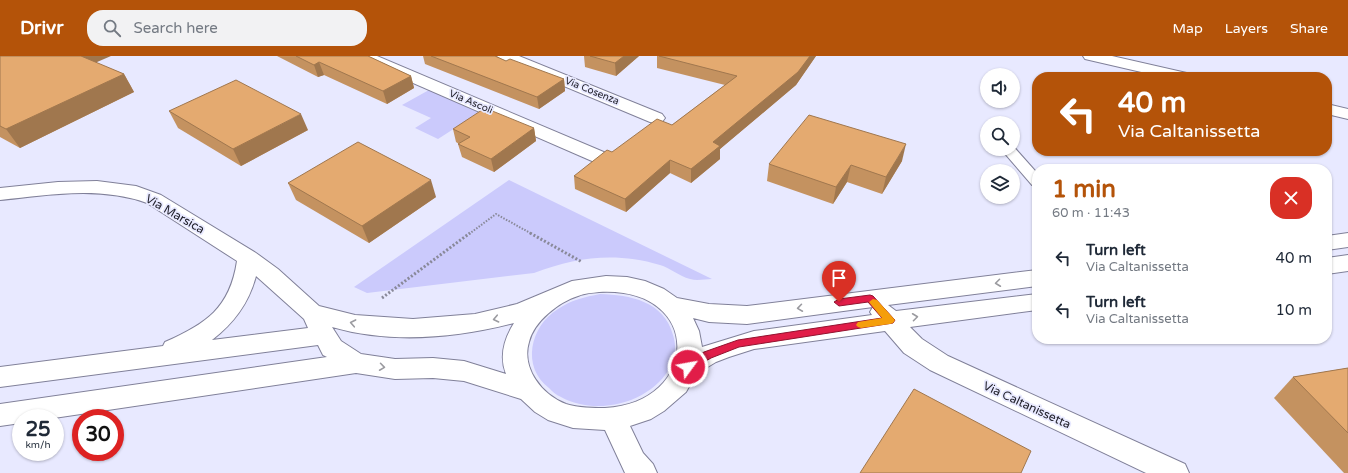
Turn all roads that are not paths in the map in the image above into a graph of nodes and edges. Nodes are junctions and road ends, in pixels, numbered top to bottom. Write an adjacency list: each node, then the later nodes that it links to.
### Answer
1 (364, 56): 9 (street, Via Ascoli)
2 (505, 56): 7 (street, Via Cosenza)
3 (1091, 56): 4 (street)
4 (1163, 72)
5 (1332, 110): 6 (street)
6 (1348, 114)
7 (656, 118)
8 (1014, 156): 10 (lane)
9 (599, 157)
10 (1032, 176)
11 (0, 194): 14 (street, Via Marsica)
12 (1348, 240): 13 (street)
13 (1332, 242)
14 (248, 258): 22 (street, Via Marsica); 25 (street)
15 (1348, 263): 16 (street)
16 (1332, 265)
17 (1032, 279): 18 (street, one-way to 18)
18 (870, 298): 21 (street, one-way to 21); 23 (street, Via Caltanissetta)
19 (546, 302): 21 (street); 22 (street, Via Marsica, one-way to 22); 29 (street)
20 (1032, 303): 23 (street, one-way to 20)
21 (672, 305): 27 (street)
22 (312, 313): 24 (street, Via Marsica)
23 (890, 320): 27 (street); 33 (street, Via Caltanissetta)
24 (325, 335): 25 (street); 26 (street, Via Marsica)
25 (155, 356): 28 (street)
26 (356, 363): 29 (street, Via Marsica, one-way to 29); 30 (street)
27 (688, 367): 31 (street)
28 (0, 377)
29 (528, 392): 31 (street)
30 (0, 415)
31 (612, 419): 32 (street)
32 (643, 473)
33 (1175, 473)

